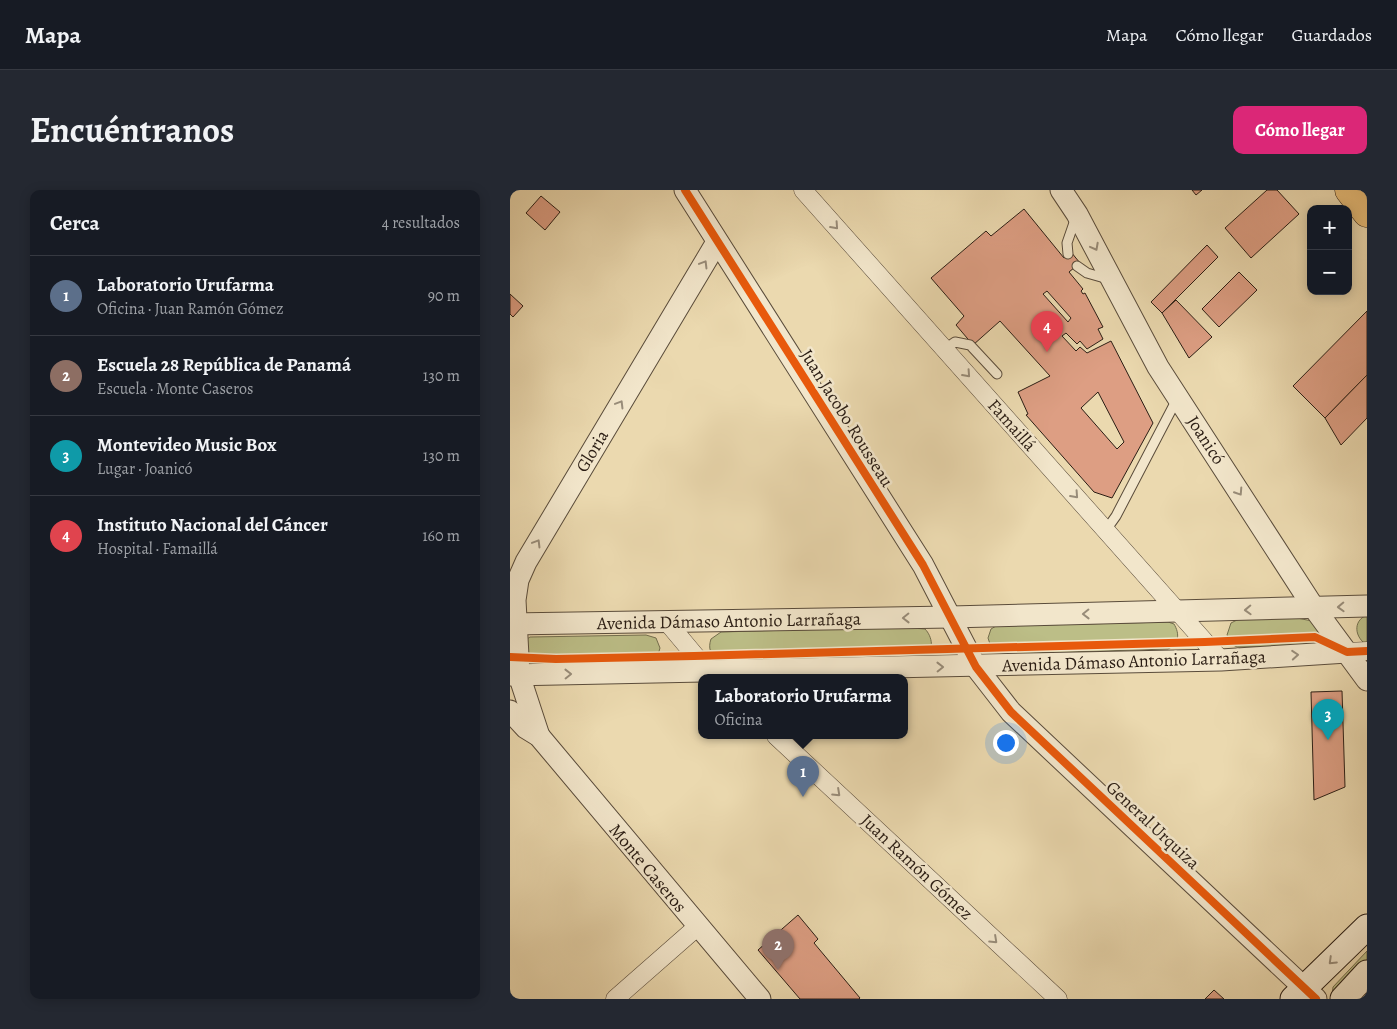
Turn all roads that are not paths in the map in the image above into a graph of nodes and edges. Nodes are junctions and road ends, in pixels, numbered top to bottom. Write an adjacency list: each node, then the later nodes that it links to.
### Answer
1 (685, 190): 7 (street, Juan Jacobo Rousseau)
2 (803, 190): 11 (street, Famaillá, one-way to 11)
3 (1061, 190): 5 (street, Joanicó)
4 (1349, 190): 6 (main road)
5 (1077, 214): 8 (lane); 10 (street, Joanicó, one-way to 10)
6 (1367, 214)
7 (717, 242): 18 (street, Juan Jacobo Rousseau); 20 (street, Gloria, one-way to 7)
8 (1068, 254)
9 (1077, 266): 10 (lane)
10 (1112, 280): 13 (street, Joanicó)
11 (945, 350): 12 (lane); 14 (street, Famaillá, one-way to 14)
12 (997, 374)
13 (1178, 397): 14 (lane); 16 (street, Joanicó, one-way to 16)
14 (1106, 530): 17 (street, Famaillá)
15 (1367, 606): 16 (street, Avenida Dámaso Antonio Larrañaga, one-way to 16)
16 (1314, 608): 17 (street, Avenida Dámaso Antonio Larrañaga, one-way to 17); 21 (street, Joanicó)
17 (1178, 612): 18 (street, Avenida Dámaso Antonio Larrañaga, one-way to 18); 22 (street, Famaillá)
18 (951, 617): 19 (street, Avenida Dámaso Antonio Larrañaga, one-way to 19); 23 (street, Juan Jacobo Rousseau)
19 (667, 622): 20 (street, Avenida Dámaso Antonio Larrañaga); 24 (street)
20 (513, 624): 26 (street, Gloria)
21 (1357, 652): 22 (street, Avenida Dámaso Antonio Larrañaga, one-way to 21); 28 (street, Joanicó)
22 (1221, 660): 23 (street, Avenida Dámaso Antonio Larrañaga)
23 (976, 667): 25 (street, Avenida Dámaso Antonio Larrañaga, one-way to 23); 35 (street, General Urquiza)
24 (709, 674)
25 (743, 674)
26 (515, 675): 27 (street, Avenida Dámaso Antonio Larrañaga, one-way to 27); 30 (street, Monte Caseros)
27 (698, 675)
28 (1367, 680)
29 (510, 711): 30 (street, Monte Caseros)
30 (539, 736): 32 (street, Monte Caseros)
31 (779, 739): 38 (street, Juan Ramón Gómez, one-way to 38)
32 (697, 927): 36 (street); 37 (street, Monte Caseros)
33 (1367, 927): 35 (main road, one-way to 35)
34 (1367, 973): 39 (main road)
35 (1304, 995)
36 (615, 999)
37 (760, 999)
38 (1058, 999)
39 (1343, 999)

